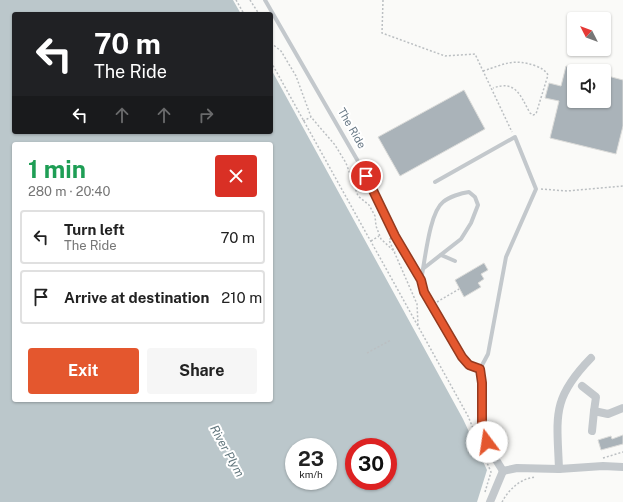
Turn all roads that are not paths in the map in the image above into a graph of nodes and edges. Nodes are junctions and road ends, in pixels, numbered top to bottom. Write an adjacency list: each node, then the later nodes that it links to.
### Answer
1 (266, 0): 2 (lane, The Ride)
2 (273, 12)
3 (273, 12): 8 (lane, The Ride)
4 (435, 182): 10 (lane)
5 (441, 255): 6 (lane); 7 (lane); 7 (lane)
6 (455, 261)
7 (424, 268): 8 (lane)
8 (421, 280): 10 (lane, The Ride)
9 (591, 358): 16 (street)
10 (480, 369): 17 (street)
11 (582, 386): 13 (street)
12 (623, 408): 13 (street)
13 (594, 411): 14 (street)
14 (592, 431)
15 (623, 467): 16 (street)
16 (559, 469): 17 (street)
17 (503, 471): 18 (street)
18 (490, 502)

